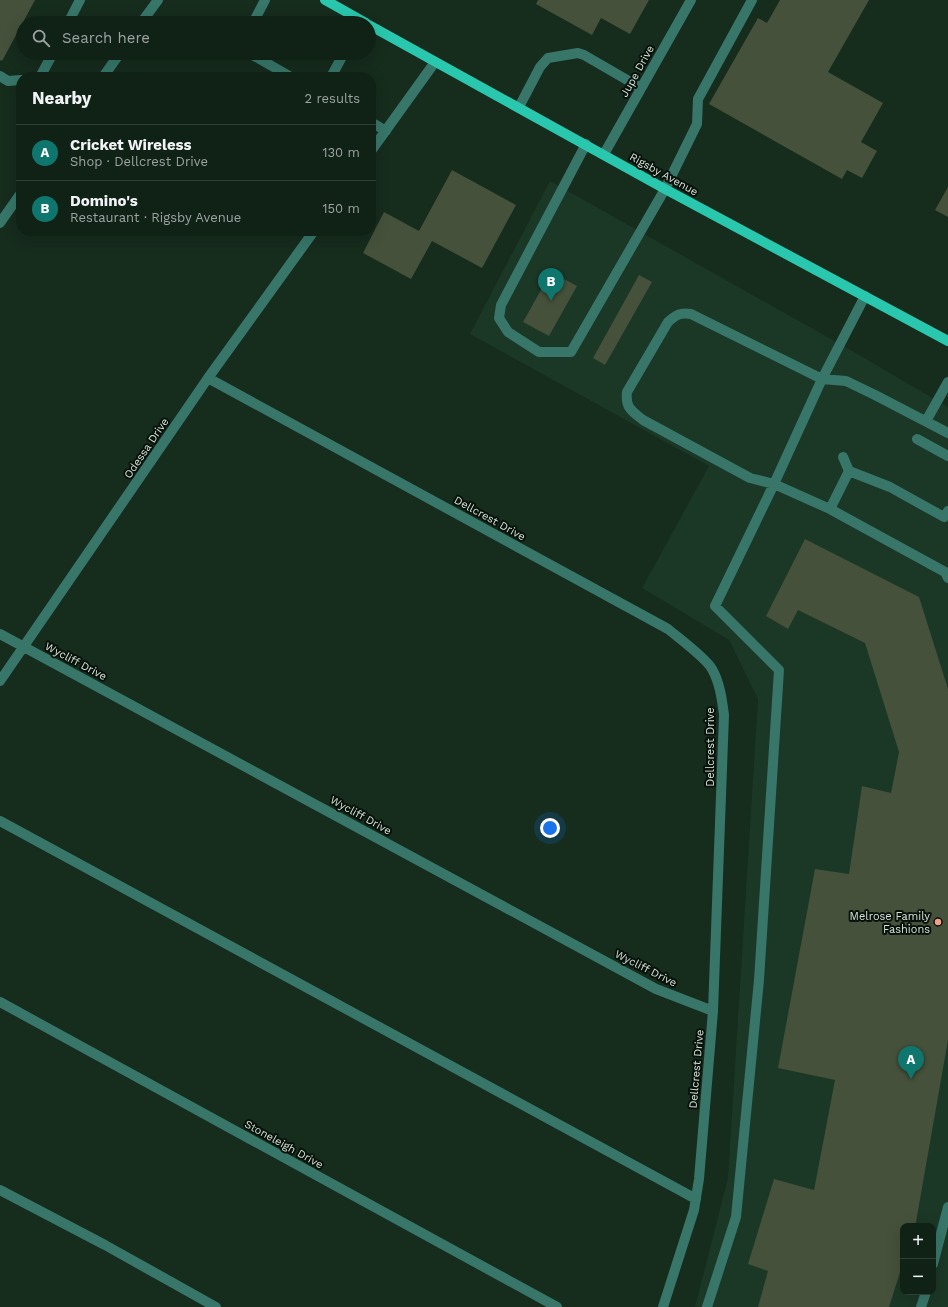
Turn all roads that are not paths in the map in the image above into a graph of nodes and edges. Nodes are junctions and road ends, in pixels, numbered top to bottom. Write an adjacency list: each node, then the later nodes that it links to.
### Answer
1 (80, 0): 7 (street)
2 (158, 0): 8 (street)
3 (265, 0): 9 (street)
4 (691, 0): 23 (street, Jupe Drive)
5 (752, 0): 30 (street)
6 (332, 2): 10 (main road, Rigsby Avenue)
7 (72, 16)
8 (147, 16)
9 (257, 16)
10 (353, 16)
11 (376, 30): 16 (main road, Rigsby Avenue)
12 (49, 60): 17 (street)
13 (115, 60): 18 (street)
14 (261, 60): 19 (street)
15 (340, 60): 20 (street)
16 (435, 62): 24 (main road, Rigsby Avenue); 26 (street)
17 (43, 72)
18 (107, 72)
19 (282, 72)
20 (334, 72)
21 (0, 76): 22 (street)
22 (16, 80)
23 (641, 88): 24 (street); 29 (street, Jupe Drive)
24 (518, 107): 27 (main road, Rigsby Avenue)
25 (376, 125): 26 (street)
26 (386, 131): 28 (street)
27 (586, 144): 29 (main road, Rigsby Avenue); 30 (street)
28 (376, 145)
29 (604, 154): 30 (main road, Rigsby Avenue)
30 (665, 188): 34 (main road, Rigsby Avenue)
31 (16, 200): 32 (street)
32 (0, 223)
33 (310, 236): 36 (street, Odessa Drive)
34 (865, 296): 35 (main road, Rigsby Avenue); 37 (street)
35 (948, 341)
36 (208, 378): 50 (street, Odessa Drive); 54 (street, Dellcrest Drive)
37 (822, 380): 39 (street); 45 (street); 45 (street)
38 (948, 382): 39 (street)
39 (926, 421): 40 (street)
40 (948, 433)
41 (917, 439): 42 (street)
42 (948, 456)
43 (842, 457): 44 (street)
44 (849, 470): 46 (street); 47 (street)
45 (774, 484): 46 (street); 63 (street)
46 (830, 509): 48 (street)
47 (948, 511)
48 (948, 578)
49 (0, 634): 50 (street, Wycliff Drive)
50 (24, 647): 51 (street, Odessa Drive); 54 (street, Wycliff Drive)
51 (0, 681)
52 (0, 821): 56 (street)
53 (0, 1002): 61 (street, Stoneleigh Drive)
54 (713, 1012): 56 (street, Dellcrest Drive)
55 (0, 1190): 60 (street)
56 (696, 1199): 62 (street, Dellcrest Drive)
57 (947, 1214): 58 (street)
58 (934, 1259)
59 (925, 1295): 64 (street)
60 (216, 1307)
61 (557, 1307)
62 (663, 1307)
63 (707, 1307)
64 (921, 1307)

